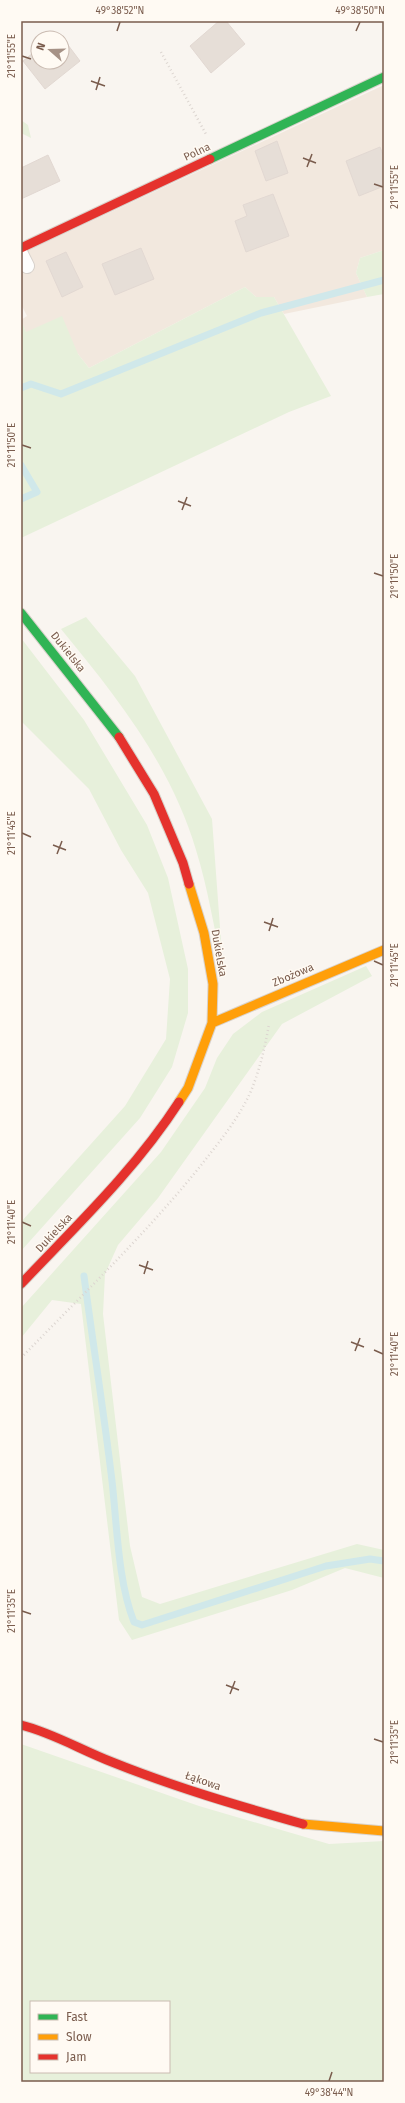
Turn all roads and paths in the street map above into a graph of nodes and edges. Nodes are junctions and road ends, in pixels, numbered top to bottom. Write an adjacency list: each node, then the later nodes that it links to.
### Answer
1 (161, 52): 3 (path)
2 (384, 77): 3 (street, Polna)
3 (217, 155): 4 (street, Polna)
4 (21, 248)
5 (21, 613): 8 (street, Dukielska)
6 (384, 950): 7 (street, Zbożowa)
7 (268, 999): 8 (street, Zbożowa); 10 (path)
8 (212, 1024): 9 (street, Dukielska)
9 (21, 1284)
10 (21, 1358)
11 (21, 1725): 12 (street, Łąkowa)
12 (384, 1831)

